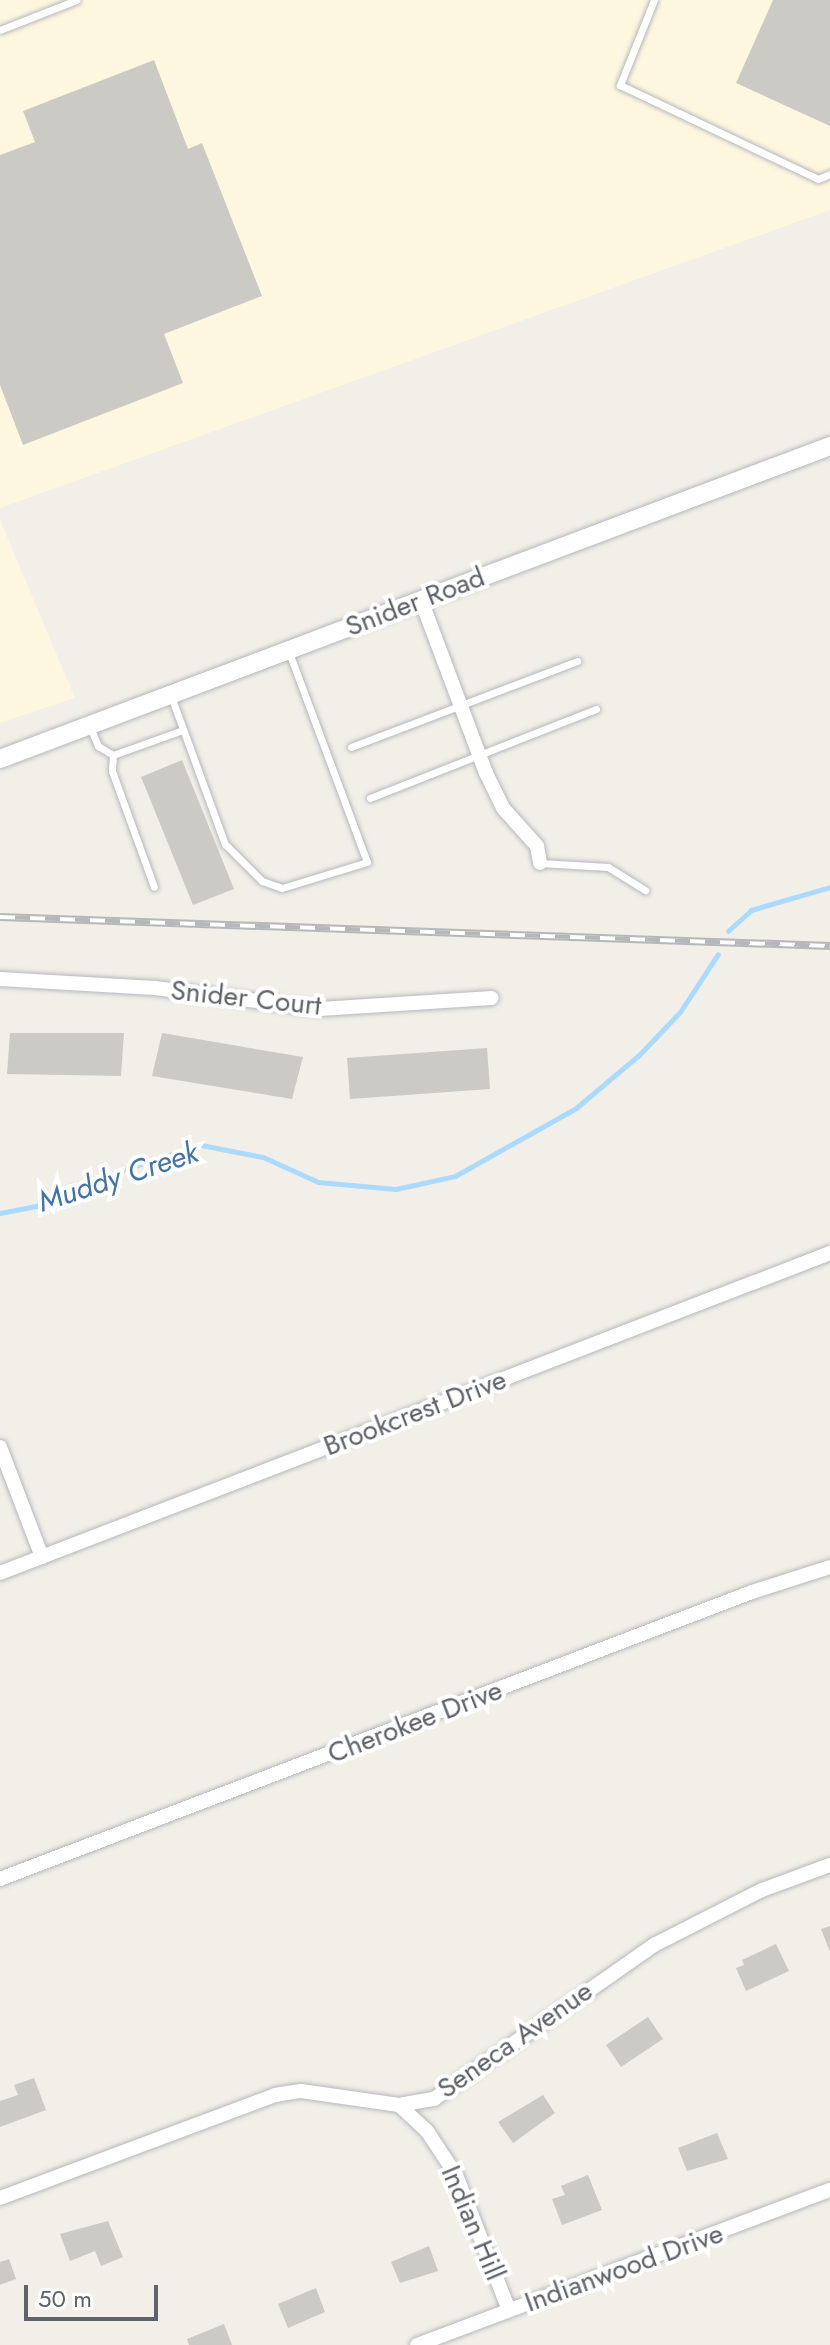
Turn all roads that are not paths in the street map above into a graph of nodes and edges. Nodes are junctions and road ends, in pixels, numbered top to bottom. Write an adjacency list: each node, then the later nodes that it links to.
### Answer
1 (76, 0): 3 (lane)
2 (654, 0): 4 (lane)
3 (0, 30)
4 (830, 174)
5 (830, 446): 6 (street, Snider Road)
6 (421, 600): 7 (street, Snider Road); 10 (street)
7 (288, 650): 9 (street, Snider Road); 13 (lane)
8 (577, 661): 10 (lane)
9 (170, 695): 12 (street, Snider Road); 13 (lane)
10 (461, 706): 14 (lane); 16 (street)
11 (596, 709): 16 (lane)
12 (90, 725): 15 (lane); 17 (street, Snider Road)
13 (183, 730): 15 (lane)
14 (351, 747)
15 (113, 755): 20 (lane)
16 (480, 756): 18 (lane); 19 (street)
17 (0, 759)
18 (370, 798)
19 (540, 863): 21 (lane)
20 (154, 887)
21 (645, 890)
22 (0, 979): 23 (street, Snider Court)
23 (492, 998)
24 (830, 1253): 26 (street, Brookcrest Drive)
25 (0, 1447): 26 (street)
26 (42, 1557): 28 (street, Brookcrest Drive)
27 (830, 1567): 30 (street, Cherokee Drive)
28 (0, 1573)
29 (830, 1865): 31 (street, Seneca Avenue)
30 (0, 1879)
31 (399, 2105): 33 (street, Seneca Avenue); 34 (street, Indian Hill)
32 (830, 2190): 34 (street, Indianwood Drive)
33 (0, 2198)
34 (509, 2310): 35 (street, Indianwood Drive)
35 (417, 2345)

